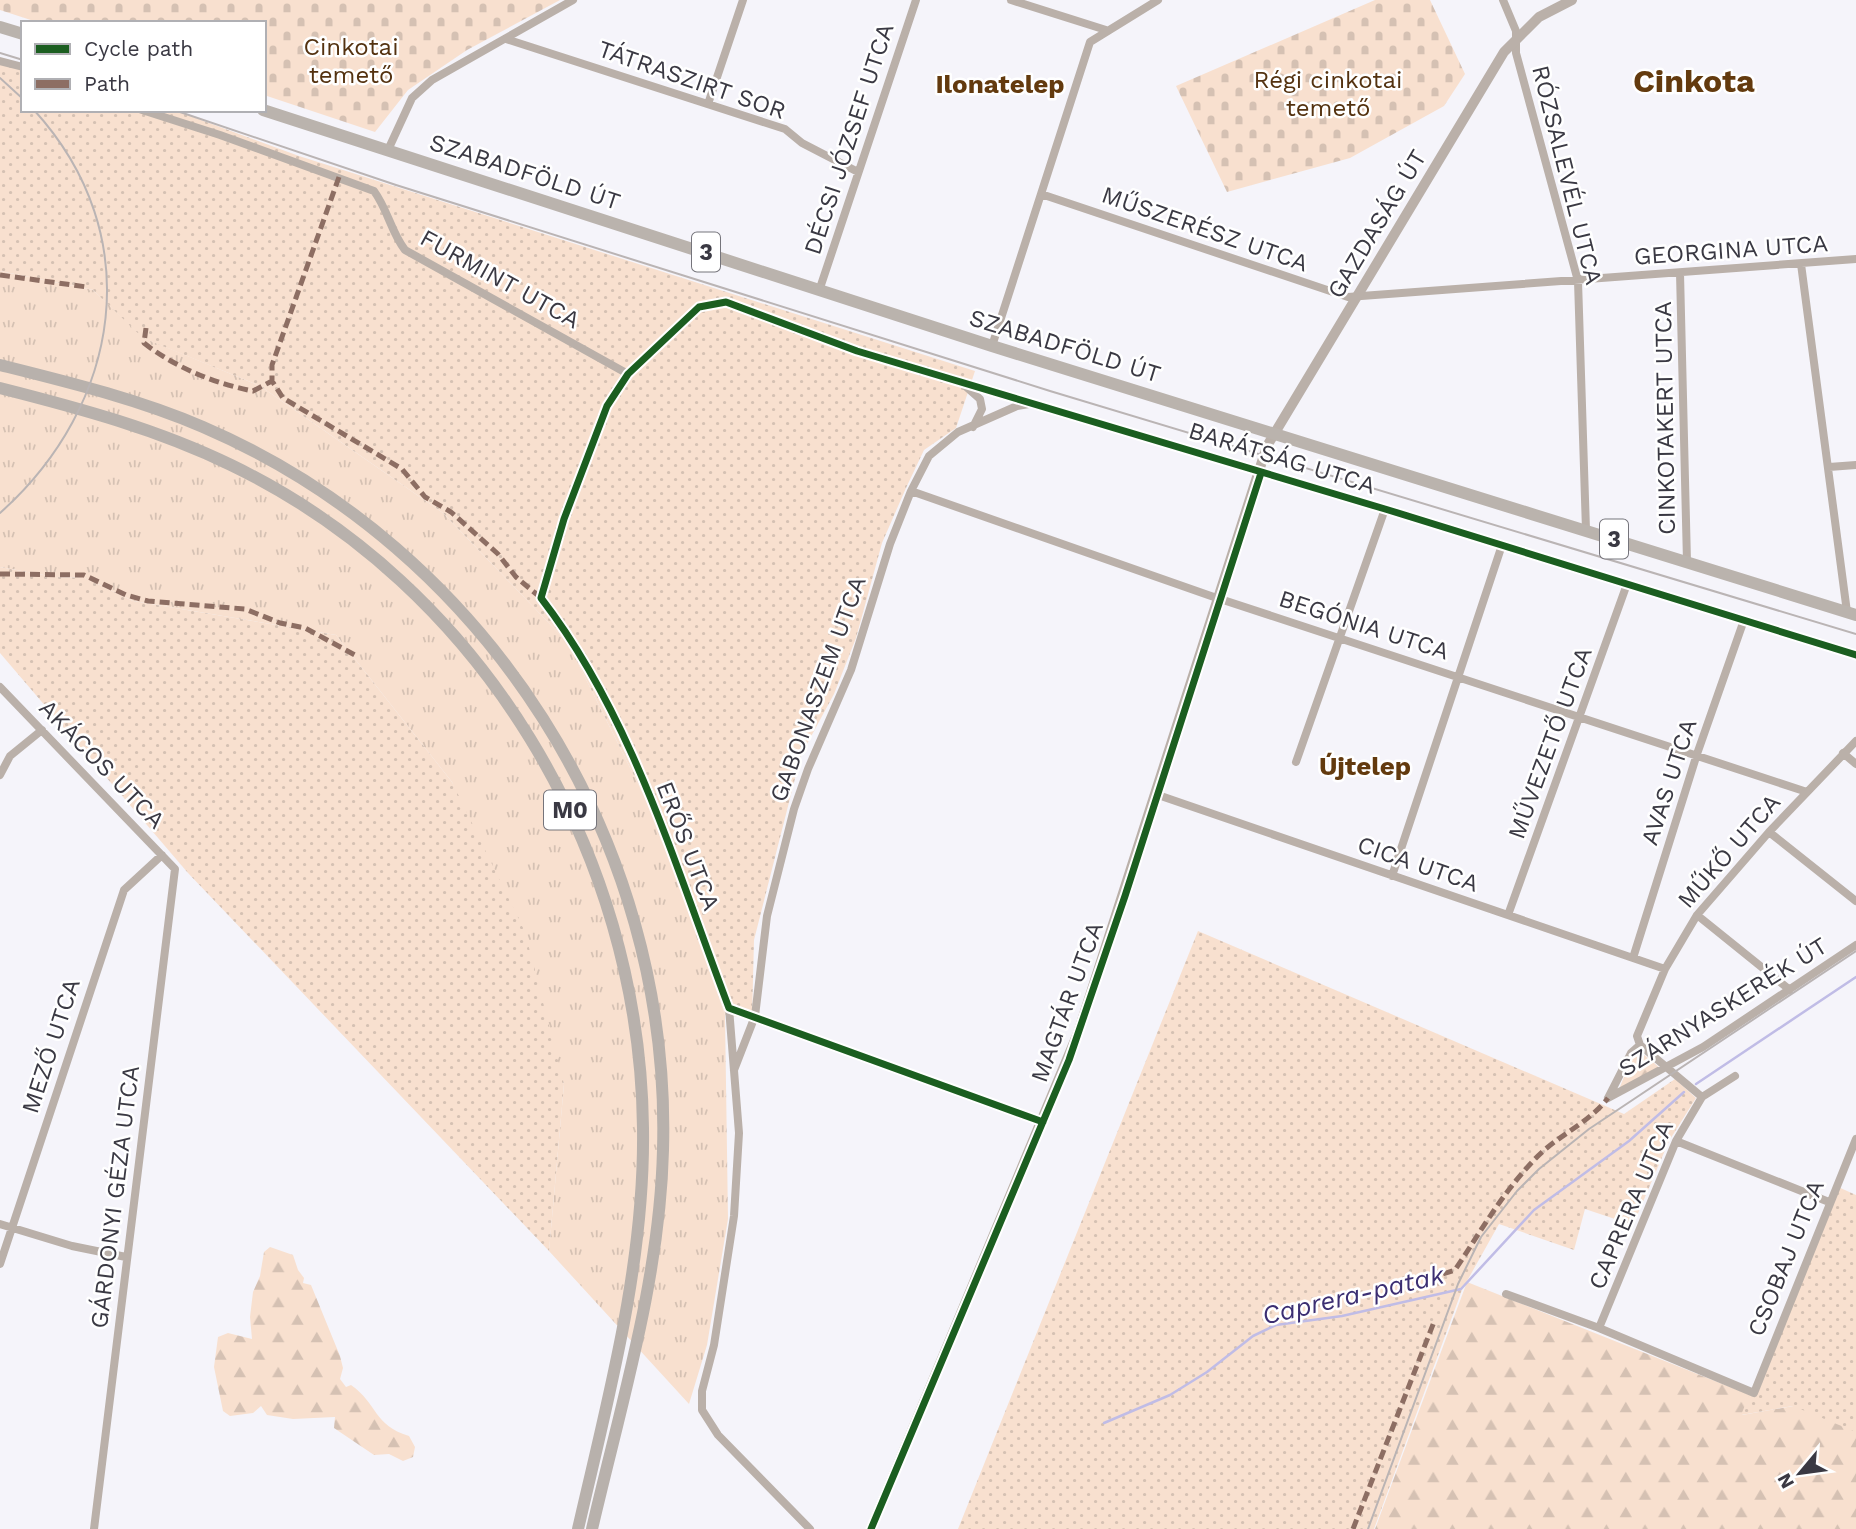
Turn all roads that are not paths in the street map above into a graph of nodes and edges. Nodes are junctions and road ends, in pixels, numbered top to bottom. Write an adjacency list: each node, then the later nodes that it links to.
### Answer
1 (573, 0): 12 (street)
2 (743, 0): 15 (street)
3 (916, 0): 19 (street, DÉCSI JÓZSEF UTCA)
4 (1011, 0): 9 (street)
5 (1158, 0): 9 (street)
6 (1503, 0): 11 (street, RÓZSALEVÉL UTCA)
7 (1572, 0): 11 (street, GAZDASÁG ÚT)
8 (0, 27): 10 (main road)
9 (1106, 30): 20 (street)
10 (21, 33)
11 (1516, 38): 24 (street, RÓZSALEVÉL UTCA); 26 (street, GAZDASÁG ÚT)
12 (506, 39): 15 (street, TÁTRASZIRT SOR); 18 (street)
13 (0, 61): 14 (street)
14 (21, 66)
15 (708, 104): 19 (street, TÁTRASZIRT SOR)
16 (266, 111): 18 (main road, SZABADFÖLD ÚT / 3)
17 (148, 112): 30 (street, FURMINT UTCA)
18 (388, 150): 25 (main road, SZABADFÖLD ÚT / 3)
19 (858, 172): 25 (street, DÉCSI JÓZSEF UTCA)
20 (1041, 194): 26 (street, MŰSZERÉSZ UTCA); 28 (street)
21 (1856, 259): 22 (street, GEORGINA UTCA)
22 (1801, 264): 23 (street, GEORGINA UTCA); 37 (street)
23 (1680, 273): 24 (street, GEORGINA UTCA); 43 (street, CINKOTAKERT UTCA)
24 (1578, 281): 26 (street, GEORGINA UTCA); 41 (street, RÓZSALEVÉL UTCA)
25 (819, 291): 28 (main road, SZABADFÖLD ÚT / 3)
26 (1358, 297): 35 (street, GAZDASÁG ÚT)
27 (699, 307): 30 (street, ERŐS UTCA); 31 (street, BARÁTSÁG UTCA)
28 (992, 346): 35 (main road, SZABADFÖLD ÚT / 3)
29 (0, 365): 92 (highway, M0)
30 (628, 374): 73 (street, ERŐS UTCA)
31 (960, 382): 33 (street, BARÁTSÁG UTCA); 34 (street)
32 (0, 388): 91 (highway, M0)
33 (1032, 403): 34 (street, GABONASZEM UTCA); 38 (street, BARÁTSÁG UTCA)
34 (973, 427): 39 (street, GABONASZEM UTCA)
35 (1275, 432): 38 (street, MAGTÁR UTCA); 41 (main road, SZABADFÖLD ÚT / 3)
36 (1856, 465): 37 (street)
37 (1829, 467): 46 (street)
38 (1261, 473): 40 (street, BARÁTSÁG UTCA); 45 (street, MAGTÁR UTCA)
39 (911, 491): 45 (street, BEGÓNIA UTCA); 74 (street, GABONASZEM UTCA)
40 (1385, 509): 42 (street, BARÁTSÁG UTCA); 48 (street)
41 (1586, 530): 43 (main road, SZABADFÖLD ÚT / 3)
42 (1502, 545): 44 (street, BARÁTSÁG UTCA); 50 (street)
43 (1687, 562): 46 (main road, SZABADFÖLD ÚT / 3)
44 (1627, 584): 47 (street, BARÁTSÁG UTCA); 52 (street, MŰVEZETŐ UTCA)
45 (1221, 598): 48 (street, BEGÓNIA UTCA); 61 (street, MAGTÁR UTCA)
46 (1851, 613)
47 (1744, 620): 49 (street, BARÁTSÁG UTCA); 56 (street, AVAS UTCA)
48 (1340, 637): 50 (street, BEGÓNIA UTCA); 57 (street)
49 (1856, 655)
50 (1458, 676): 52 (street, BEGÓNIA UTCA); 65 (street)
51 (0, 687): 53 (street, AKÁCOS UTCA)
52 (1580, 716): 56 (street, BEGÓNIA UTCA); 67 (street, MŰVEZETŐ UTCA)
53 (43, 730): 59 (street); 63 (street, AKÁCOS UTCA)
54 (1856, 741): 55 (street, MŰKŐ UTCA)
55 (1843, 753): 58 (street); 60 (street, MŰKŐ UTCA)
56 (1697, 754): 60 (street, BEGÓNIA UTCA); 70 (street, AVAS UTCA)
57 (1296, 762)
58 (1856, 764)
59 (0, 775)
60 (1807, 792): 62 (street, MŰKŐ UTCA)
61 (1158, 795): 65 (street, CICA UTCA); 80 (street, MAGTÁR UTCA)
62 (1769, 832): 66 (street); 68 (street, MŰKŐ UTCA)
63 (162, 855): 64 (street, AKÁCOS UTCA); 85 (street, MEZŐ UTCA)
64 (175, 869): 86 (street, GÁRDONYI GÉZA UTCA)
65 (1392, 876): 67 (street, CICA UTCA)
66 (1856, 901)
67 (1508, 915): 70 (street, CICA UTCA)
68 (1697, 915): 71 (street, MŰKŐ UTCA); 72 (street)
69 (1856, 945): 72 (street, SZÁRNYASKERÉK ÚT)
70 (1633, 958): 71 (street, CICA UTCA)
71 (1665, 969): 75 (street, MŰKŐ UTCA)
72 (1790, 990): 76 (street, SZÁRNYASKERÉK ÚT)
73 (729, 1008): 74 (street); 77 (street)
74 (755, 1016): 77 (street, GABONASZEM UTCA); 80 (street)
75 (1640, 1045): 76 (street); 76 (street, SZÁRNYASKERÉK ÚT)
76 (1668, 1066): 79 (street)
77 (734, 1070): 93 (street)
78 (1735, 1076): 79 (street, CAPRERA UTCA)
79 (1702, 1097): 82 (street, CAPRERA UTCA)
80 (1043, 1122): 94 (street, MAGTÁR UTCA)
81 (1856, 1139): 83 (street, CSOBAJ UTCA)
82 (1676, 1140): 83 (street); 89 (street, CAPRERA UTCA)
83 (1829, 1202): 89 (street, CSOBAJ UTCA)
84 (0, 1224): 85 (street)
85 (11, 1228): 86 (street); 87 (street, MEZŐ UTCA)
86 (126, 1257): 90 (street, GÁRDONYI GÉZA UTCA)
87 (0, 1264)
88 (1506, 1294): 89 (street)
89 (1600, 1328)
90 (94, 1529)
91 (578, 1529)
92 (592, 1529)
93 (810, 1529)
94 (871, 1529)

